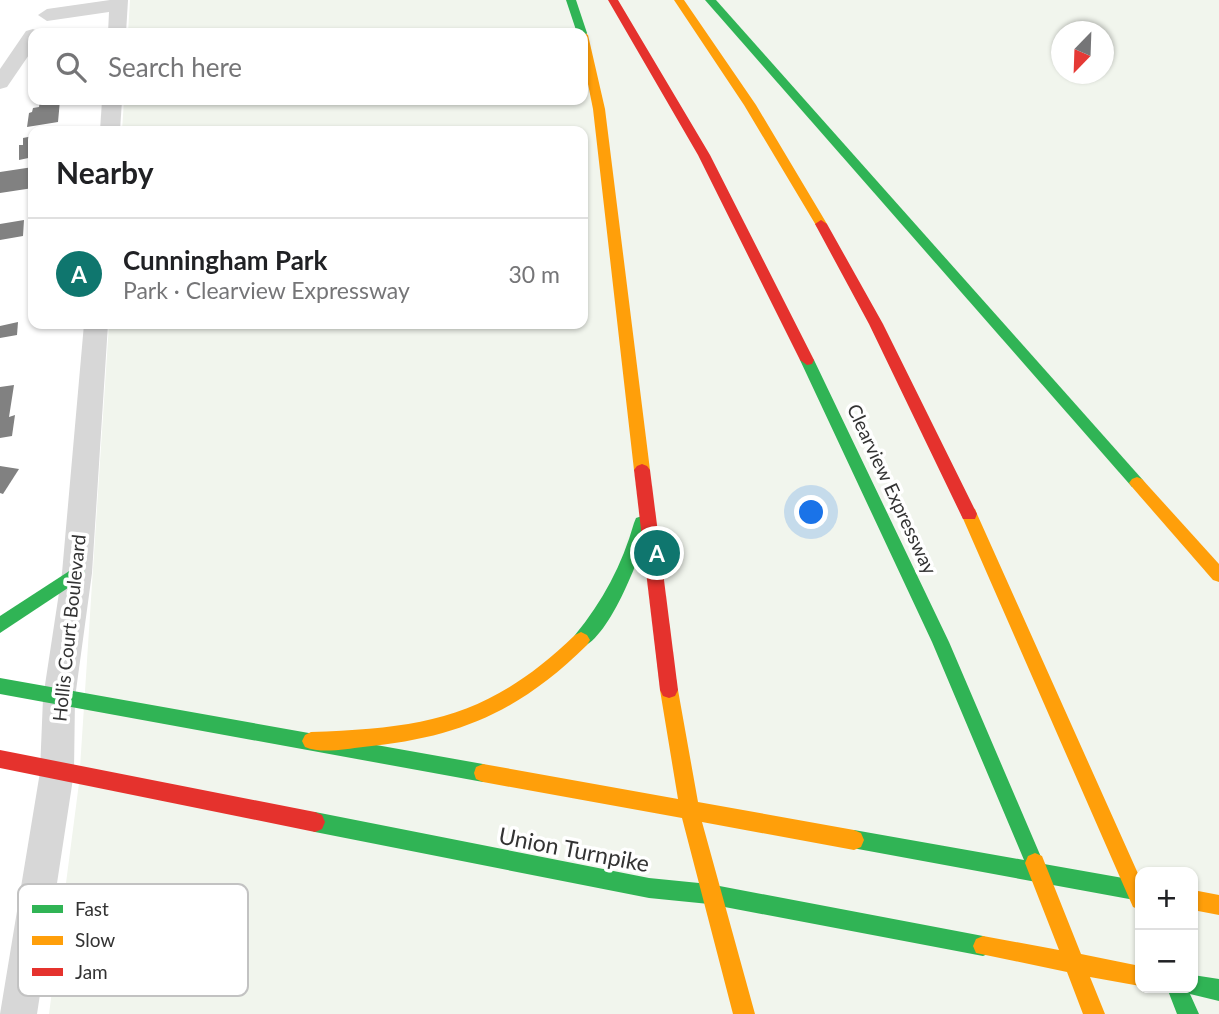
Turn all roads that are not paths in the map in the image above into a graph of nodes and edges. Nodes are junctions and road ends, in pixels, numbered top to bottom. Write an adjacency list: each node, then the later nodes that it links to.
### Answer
1 (571, 0): 9 (main road)
2 (612, 0): 39 (main road, Clearview Expressway)
3 (678, 0): 27 (main road)
4 (710, 0): 18 (main road)
5 (119, 2): 6 (street); 8 (street)
6 (52, 7): 7 (street)
7 (38, 28)
8 (117, 28)
9 (581, 28)
10 (28, 43): 12 (street)
11 (588, 57): 16 (main road)
12 (0, 83)
13 (112, 105): 14 (street)
14 (110, 126)
15 (96, 329): 17 (street, Hollis Court Boulevard)
16 (643, 475): 22 (main road); 25 (main road)
17 (77, 573): 19 (main road); 21 (street, Hollis Court Boulevard)
18 (1219, 575)
19 (0, 625)
20 (0, 687): 21 (main road)
21 (59, 698): 22 (main road); 24 (street, Hollis Court Boulevard)
22 (311, 741): 25 (main road)
23 (0, 759): 24 (main road, Union Turnpike)
24 (57, 772): 26 (street, Hollis Court Boulevard); 29 (main road, Union Turnpike)
25 (690, 810): 28 (main road); 29 (main road)
26 (39, 884)
27 (1135, 888)
28 (1135, 890)
29 (709, 894): 32 (main road, Union Turnpike); 38 (main road)
30 (1198, 901): 31 (main road)
31 (1219, 905)
32 (1135, 974)
33 (1198, 986): 34 (main road)
34 (1219, 990)
35 (1179, 993): 40 (main road)
36 (21, 996): 37 (street, Hollis Court Boulevard)
37 (18, 1014)
38 (744, 1014)
39 (1094, 1014)
40 (1188, 1014)

